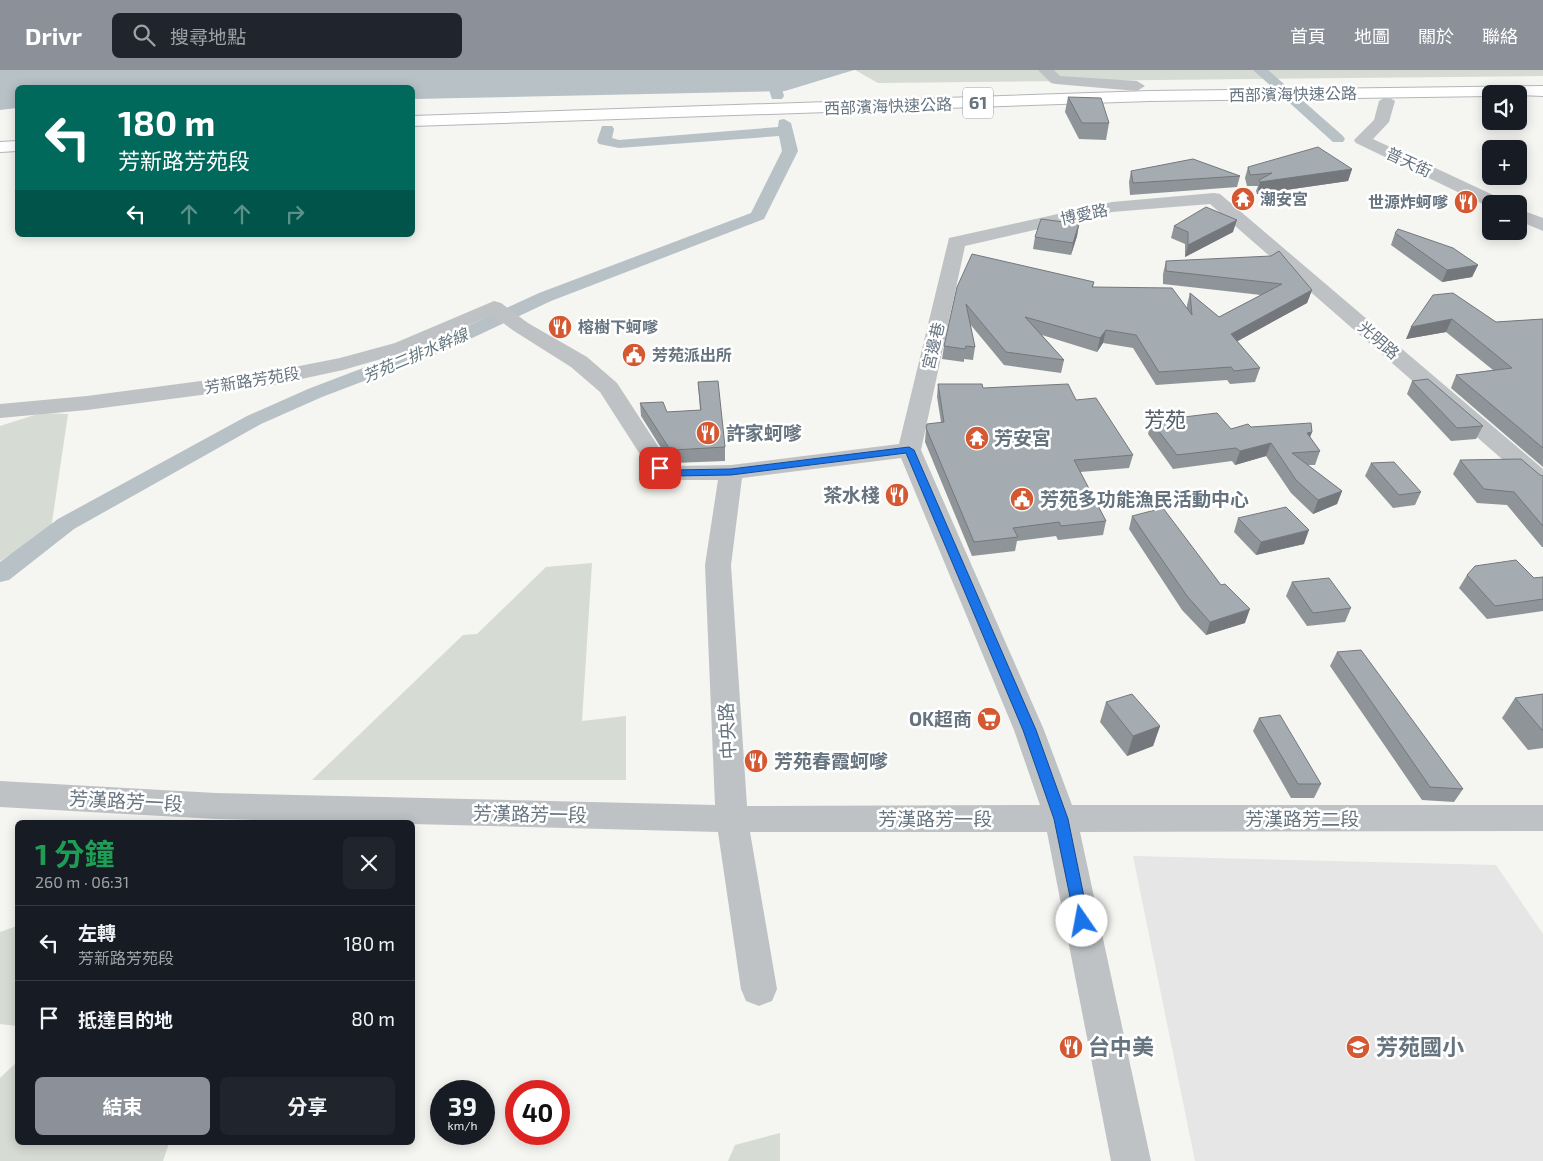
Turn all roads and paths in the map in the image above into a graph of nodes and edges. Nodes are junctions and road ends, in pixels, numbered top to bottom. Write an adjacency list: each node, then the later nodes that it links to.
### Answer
1 (1044, 70): 3 (street)
2 (1543, 84): 6 (highway, 西部濱海快速公路 / 61)
3 (1137, 86)
4 (1543, 91): 7 (highway, 西部濱海快速公路 / 61)
5 (1388, 101): 12 (street, 普天街)
6 (415, 113)
7 (415, 121)
8 (15, 137): 9 (highway)
9 (0, 139)
10 (15, 146): 11 (highway)
11 (0, 148)
12 (1482, 196)
13 (1214, 198): 16 (street, 博愛路); 20 (street, 光明路)
14 (1527, 218): 15 (street)
15 (1543, 225)
16 (956, 242): 18 (street, 宮邊巷)
17 (0, 411): 19 (street, 芳新路芳苑段)
18 (909, 450): 19 (street); 24 (street)
19 (731, 472): 23 (street, 中央路)
20 (1543, 482)
21 (0, 794): 23 (street, 芳漢路芳一段)
22 (1543, 818): 24 (street, 芳漢路芳二段)
23 (732, 819): 24 (street, 芳漢路芳一段); 25 (street, 中央路)
24 (1061, 819): 26 (street)
25 (759, 989)
26 (1131, 1161)

